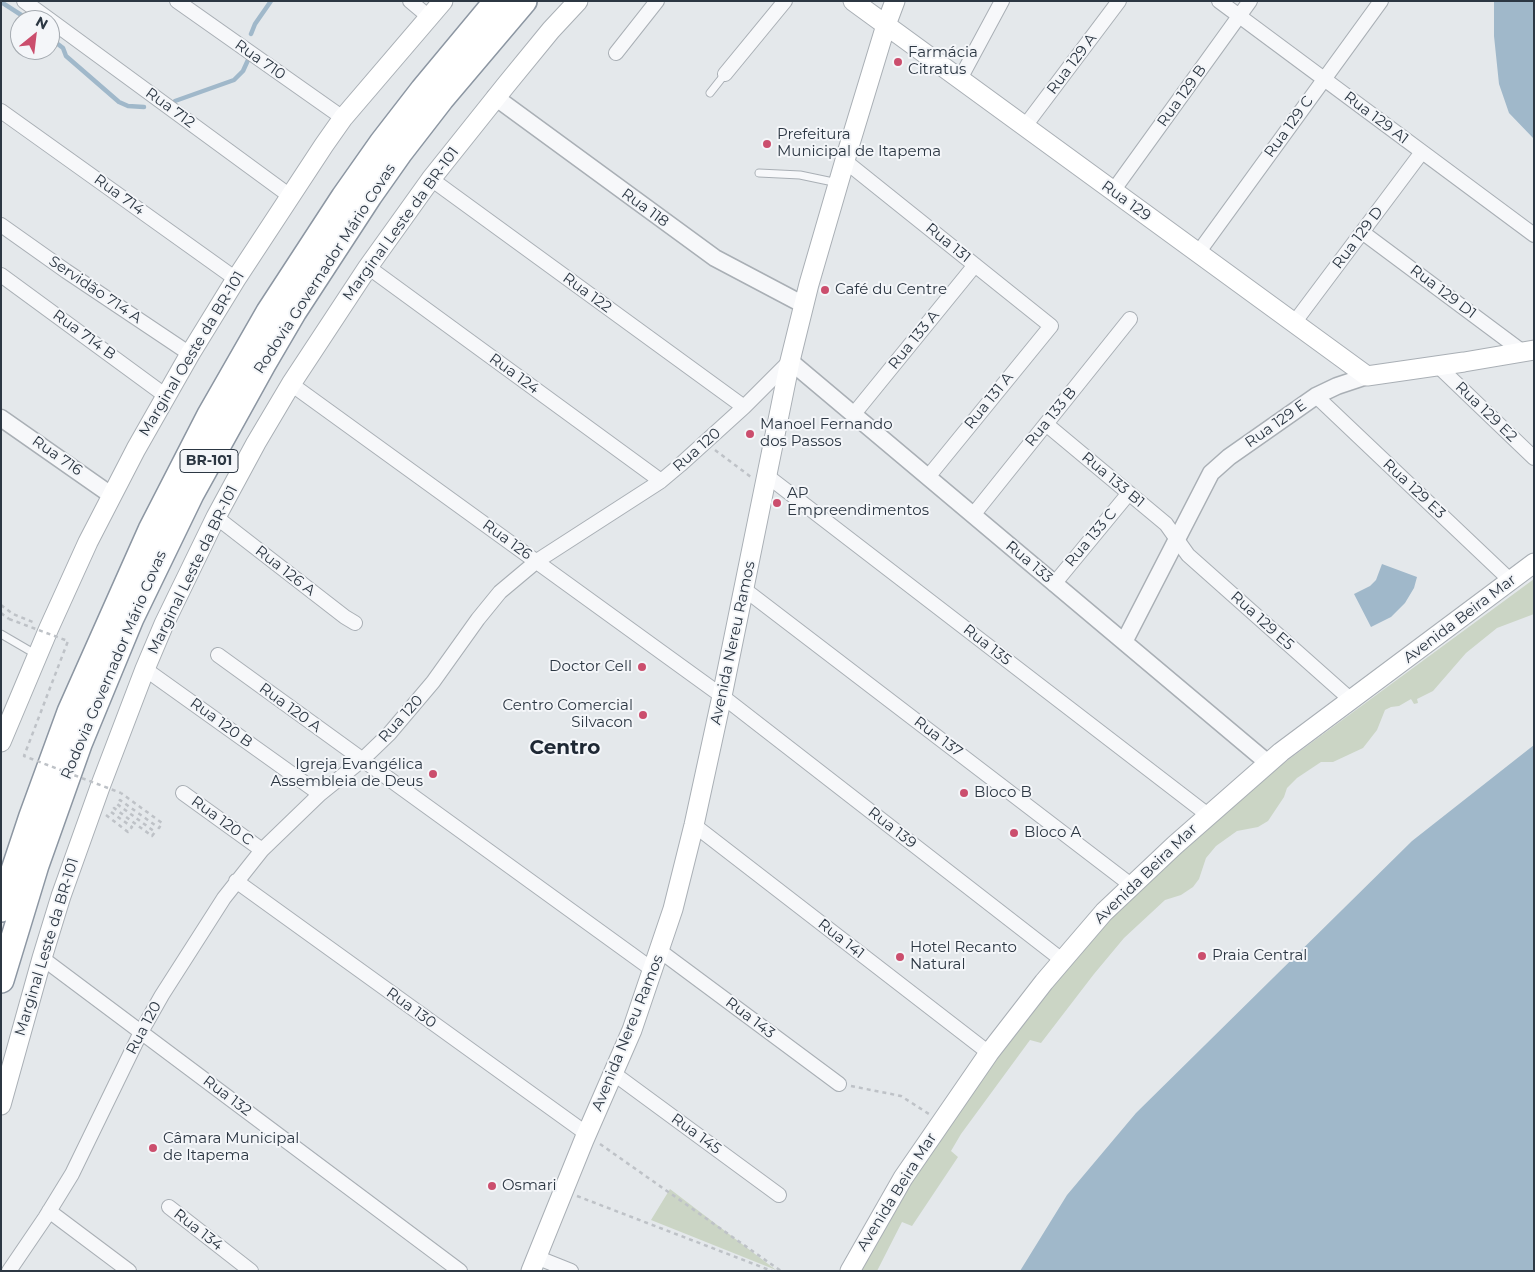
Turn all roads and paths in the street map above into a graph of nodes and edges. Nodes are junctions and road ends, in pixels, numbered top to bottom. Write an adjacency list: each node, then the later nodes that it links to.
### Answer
1 (24, 1): 17 (street, Rua 712)
2 (177, 1): 29 (street, Rua 710)
3 (410, 1): 19 (street)
4 (443, 1): 19 (main road, Marginal Oeste da BR-101)
5 (497, 1): 99 (highway, Rodovia Governador Mário Covas / BR-101)
6 (524, 1): 104 (highway, Rodovia Governador Mário Covas / BR-101)
7 (578, 1): 27 (main road, Marginal Leste da BR-101)
8 (657, 1): 22 (street)
9 (785, 1): 23 (street)
10 (853, 1): 20 (main road, Rua 129)
11 (894, 1): 20 (main road, Avenida Nereu Ramos)
12 (1002, 1): 24 (street)
13 (1119, 1): 30 (street, Rua 129 A)
14 (1219, 1): 18 (street, Rua 129 A1)
15 (1250, 1): 18 (street, Rua 129 B)
16 (1381, 1): 25 (street, Rua 129 C)
17 (36, 10)
18 (1239, 16): 25 (street, Rua 129 A1); 36 (street, Rua 129 B)
19 (429, 17): 29 (main road, Marginal Oeste da BR-101)
20 (886, 25): 24 (main road, Rua 129); 32 (main road, Avenida Nereu Ramos)
21 (60, 27): 37 (street, Rua 712)
22 (616, 53)
23 (725, 74): 26 (lane)
24 (960, 79): 30 (main road, Rua 129)
25 (1324, 79): 31 (street, Rua 129 A1); 41 (street, Rua 129 C)
26 (710, 93)
27 (495, 97): 34 (main road, Marginal Leste da BR-101); 46 (street, Rua 118)
28 (1, 111): 45 (street, Rua 714)
29 (343, 118): 37 (main road, Marginal Oeste da BR-101)
30 (1024, 126): 36 (main road, Rua 129)
31 (1422, 152): 39 (street, Rua 129 D); 40 (street, Rua 129 A1)
32 (845, 161): 35 (main road, Avenida Nereu Ramos); 42 (street, Rua 131)
33 (760, 174): 35 (lane)
34 (431, 179): 43 (main road, Marginal Leste da BR-101); 58 (street, Rua 122)
35 (838, 183): 46 (main road, Avenida Nereu Ramos)
36 (1113, 191): 41 (main road, Rua 129)
37 (290, 196): 45 (main road, Marginal Oeste da BR-101)
38 (1, 225): 51 (street, Servidão 714 A)
39 (1362, 232): 48 (street, Rua 129 D); 50 (street, Rua 129 D1)
40 (1534, 235)
41 (1198, 253): 48 (main road, Rua 129)
42 (974, 265): 49 (street, Rua 131); 59 (street, Rua 133 A)
43 (368, 267): 55 (main road, Marginal Leste da BR-101); 65 (street, Rua 124)
44 (1, 275): 56 (street, Rua 714 B)
45 (236, 279): 51 (main road, Marginal Oeste da BR-101)
46 (804, 306): 52 (main road, Avenida Nereu Ramos)
47 (1130, 319): 61 (street, Rua 133 B)
48 (1294, 323): 54 (main road, Rua 129)
49 (1051, 326): 64 (street, Rua 131 A)
50 (1528, 351): 53 (main road, Rua 129 E)
51 (190, 354): 56 (main road, Marginal Oeste da BR-101)
52 (790, 362): 58 (street, Rua 120); 59 (street, Rua 133); 66 (main road, Avenida Nereu Ramos)
53 (1438, 366): 54 (main road, Rua 129 E); 63 (street, Rua 129 E2)
54 (1367, 376): 57 (street, Rua 129 E)
55 (291, 384): 70 (main road, Marginal Leste da BR-101); 72 (street, Rua 126)
56 (166, 396): 68 (main road, Marginal Oeste da BR-101)
57 (1316, 396): 71 (street, Rua 129 E); 74 (street, Rua 129 E3)
58 (744, 407): 62 (street, Rua 120)
59 (853, 415): 64 (street, Rua 133)
60 (1, 418): 68 (street, Rua 716)
61 (1046, 424): 67 (street, Rua 133 B1); 69 (street, Rua 133 B)
62 (706, 443): 65 (street, Rua 120); 66 (path)
63 (1534, 458)
64 (928, 477): 69 (street, Rua 133)
65 (661, 481): 72 (street, Rua 120)
66 (765, 481): 76 (main road, Avenida Nereu Ramos); 94 (street, Rua 135)
67 (1129, 493): 71 (street, Rua 133 B1); 75 (street, Rua 133 C)
68 (112, 495): 80 (main road, Marginal Oeste da BR-101)
69 (973, 515): 75 (street, Rua 133)
70 (216, 517): 79 (street, Rua 126 A); 85 (main road, Marginal Leste da BR-101)
71 (1177, 538): 82 (street, Rua 129 E); 87 (street, Rua 129 E5)
72 (537, 561): 86 (street, Rua 126); 89 (street, Rua 120)
73 (1534, 563): 74 (main road, Avenida Beira Mar)
74 (1511, 581): 87 (main road, Avenida Beira Mar)
75 (1054, 584): 82 (street, Rua 133)
76 (744, 588): 86 (main road, Avenida Nereu Ramos); 98 (street, Rua 137)
77 (1, 605): 80 (path)
78 (1, 613): 91 (path, bridge)
79 (355, 623)
80 (49, 628): 83 (main road, Marginal Oeste da BR-101)
81 (1, 634): 83 (lane)
82 (1124, 642): 90 (street, Rua 133)
83 (37, 655): 88 (main road, Marginal Oeste da BR-101)
84 (218, 655): 89 (street, Rua 120 A)
85 (146, 669): 91 (main road, Marginal Leste da BR-101); 93 (street, Rua 120 B)
86 (722, 696): 95 (main road, Avenida Nereu Ramos); 102 (street, Rua 139)
87 (1350, 699): 90 (main road, Avenida Beira Mar)
88 (1, 742)
89 (362, 760): 93 (street, Rua 120); 103 (street, Rua 120 A)
90 (1268, 763): 94 (main road, Avenida Beira Mar)
91 (100, 788): 101 (main road, Marginal Leste da BR-101)
92 (183, 793): 96 (street, Rua 120 C)
93 (320, 794): 96 (street, Rua 120)
94 (1208, 815): 98 (main road, Avenida Beira Mar)
95 (694, 825): 100 (main road, Avenida Nereu Ramos); 106 (street, Rua 141)
96 (262, 850): 97 (street, Rua 120)
97 (236, 881): 105 (street, Rua 120); 111 (street, Rua 130)
98 (1132, 885): 102 (main road, Avenida Beira Mar)
99 (1, 909)
100 (660, 951): 103 (main road, Avenida Nereu Ramos); 108 (street, Rua 143)
101 (42, 958): 105 (street, Rua 132); 109 (main road, Marginal Leste da BR-101)
102 (1062, 960): 106 (main road, Avenida Beira Mar)
103 (653, 970): 107 (main road, Avenida Nereu Ramos)
104 (1, 980)
105 (140, 1032): 115 (street, Rua 120); 120 (street, Rua 132)
106 (989, 1053): 110 (main road, Avenida Beira Mar)
107 (613, 1073): 111 (main road, Avenida Nereu Ramos); 113 (street, Rua 145)
108 (839, 1084): 110 (path)
109 (1, 1105)
110 (941, 1121): 124 (main road, Avenida Beira Mar)
111 (587, 1134): 112 (main road, Avenida Nereu Ramos); 123 (path)
112 (564, 1191): 116 (main road, Avenida Nereu Ramos); 122 (path)
113 (779, 1195)
114 (169, 1207): 119 (street, Rua 134)
115 (49, 1211): 117 (street, Rua 120); 118 (street)
116 (534, 1264): 121 (street)
117 (9, 1271)
118 (129, 1271)
119 (251, 1271)
120 (460, 1271)
121 (571, 1271)
122 (772, 1271)
123 (781, 1271)
124 (850, 1271)

